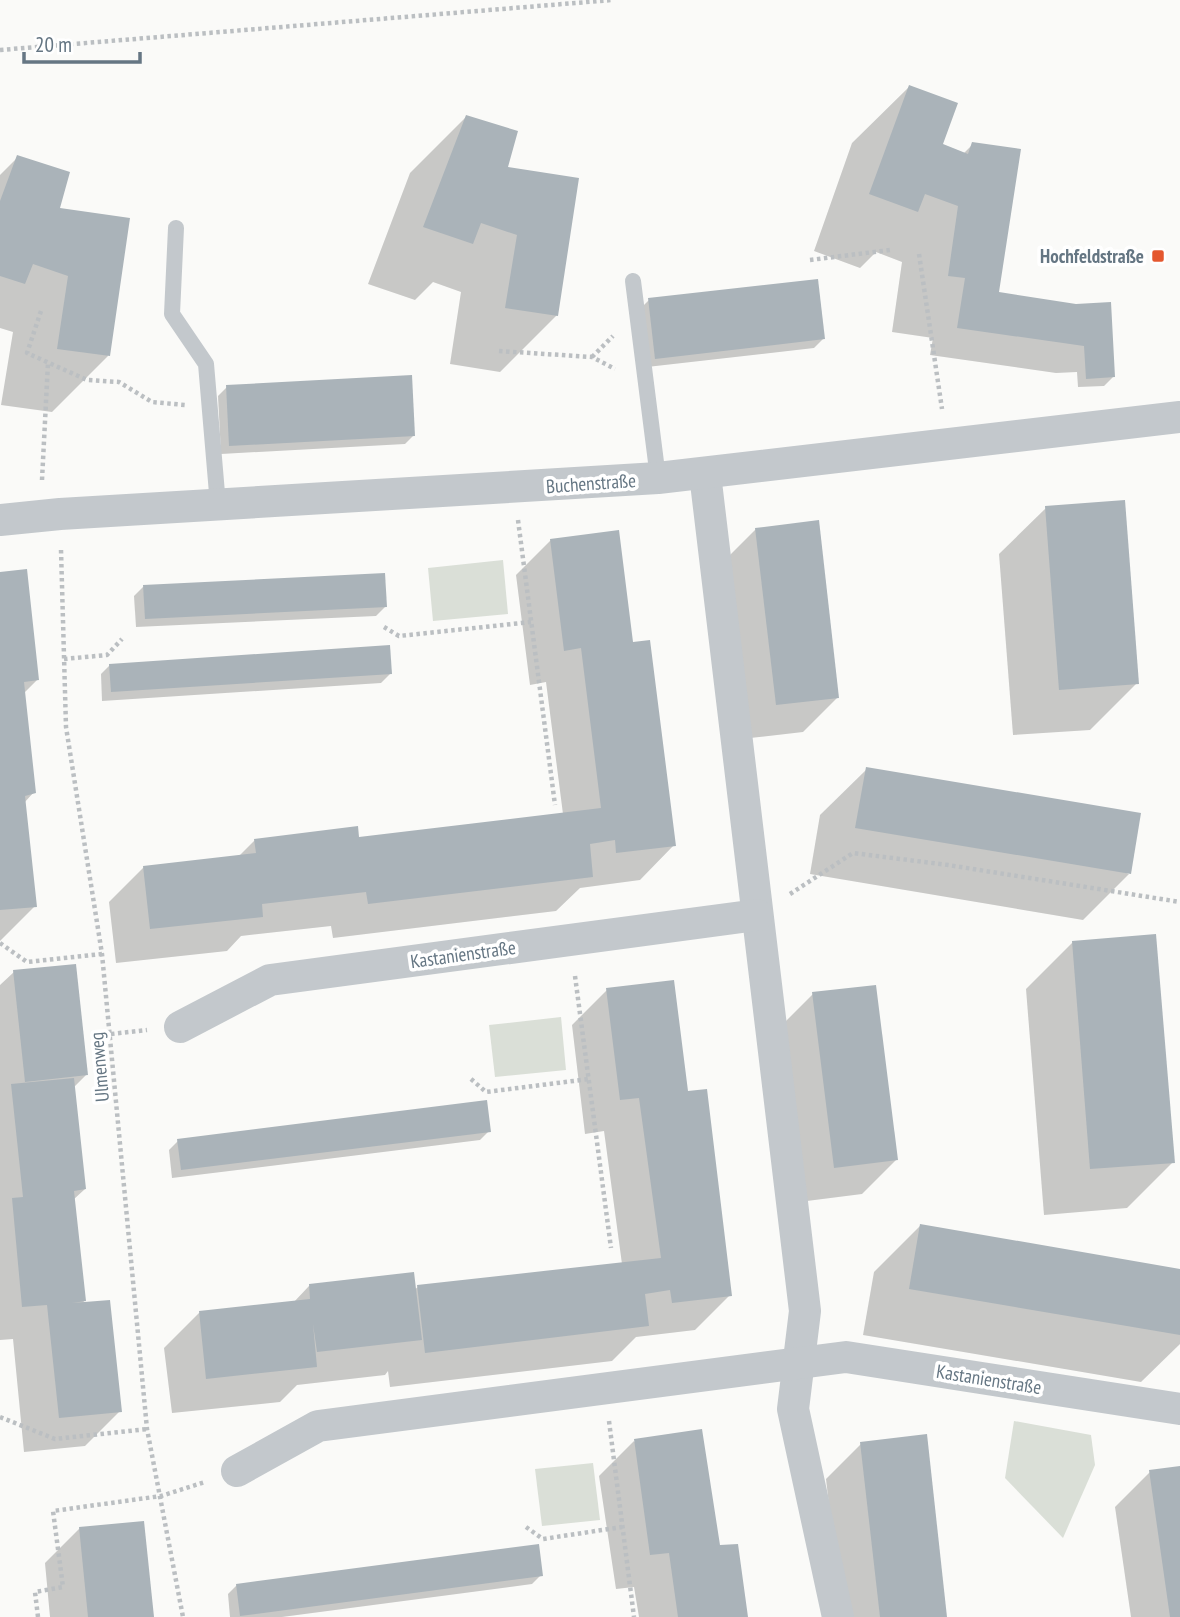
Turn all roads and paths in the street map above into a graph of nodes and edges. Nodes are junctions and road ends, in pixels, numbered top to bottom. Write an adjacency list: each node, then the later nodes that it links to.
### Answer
1 (612, 0): 2 (path)
2 (0, 50)
3 (176, 228): 12 (lane)
4 (890, 250): 6 (path)
5 (919, 254): 14 (path)
6 (810, 260)
7 (633, 281): 11 (lane)
8 (41, 311): 10 (path)
9 (499, 351): 11 (path)
10 (48, 362): 12 (path); 19 (path, Ulmenweg)
11 (645, 382): 16 (lane)
12 (210, 407): 18 (lane)
13 (1180, 417): 14 (street, Buchenstraße)
14 (947, 445): 15 (street, Buchenstraße)
15 (705, 474): 16 (street, Buchenstraße); 27 (street)
16 (658, 478): 17 (street, Buchenstraße)
17 (514, 488): 18 (street, Buchenstraße); 21 (path)
18 (218, 505): 19 (street, Buchenstraße)
19 (50, 515): 20 (street, Buchenstraße); 24 (path, Ulmenweg)
20 (0, 520)
21 (531, 622): 22 (path); 25 (path)
22 (384, 627)
23 (122, 639): 24 (path)
24 (64, 659): 30 (path, Ulmenweg)
25 (555, 805)
26 (1180, 902): 27 (path)
27 (757, 915): 28 (street, Kastanienstraße); 35 (street)
28 (570, 940): 31 (street, Kastanienstraße); 33 (path)
29 (0, 943): 30 (path)
30 (102, 954): 39 (path, Ulmenweg)
31 (180, 1027)
32 (471, 1079): 33 (path)
33 (589, 1079): 34 (path)
34 (611, 1248)
35 (799, 1364): 36 (street, Kastanienstraße); 37 (street, Kastanienstraße); 47 (street)
36 (604, 1389): 40 (street, Kastanienstraße); 43 (path)
37 (1180, 1409)
38 (0, 1417): 39 (path)
39 (147, 1429): 41 (path, Ulmenweg)
40 (237, 1471): 41 (path)
41 (161, 1496): 44 (path); 45 (path, Ulmenweg)
42 (526, 1527): 43 (path)
43 (622, 1527): 46 (path)
44 (38, 1617)
45 (183, 1617)
46 (634, 1617)
47 (838, 1617)

